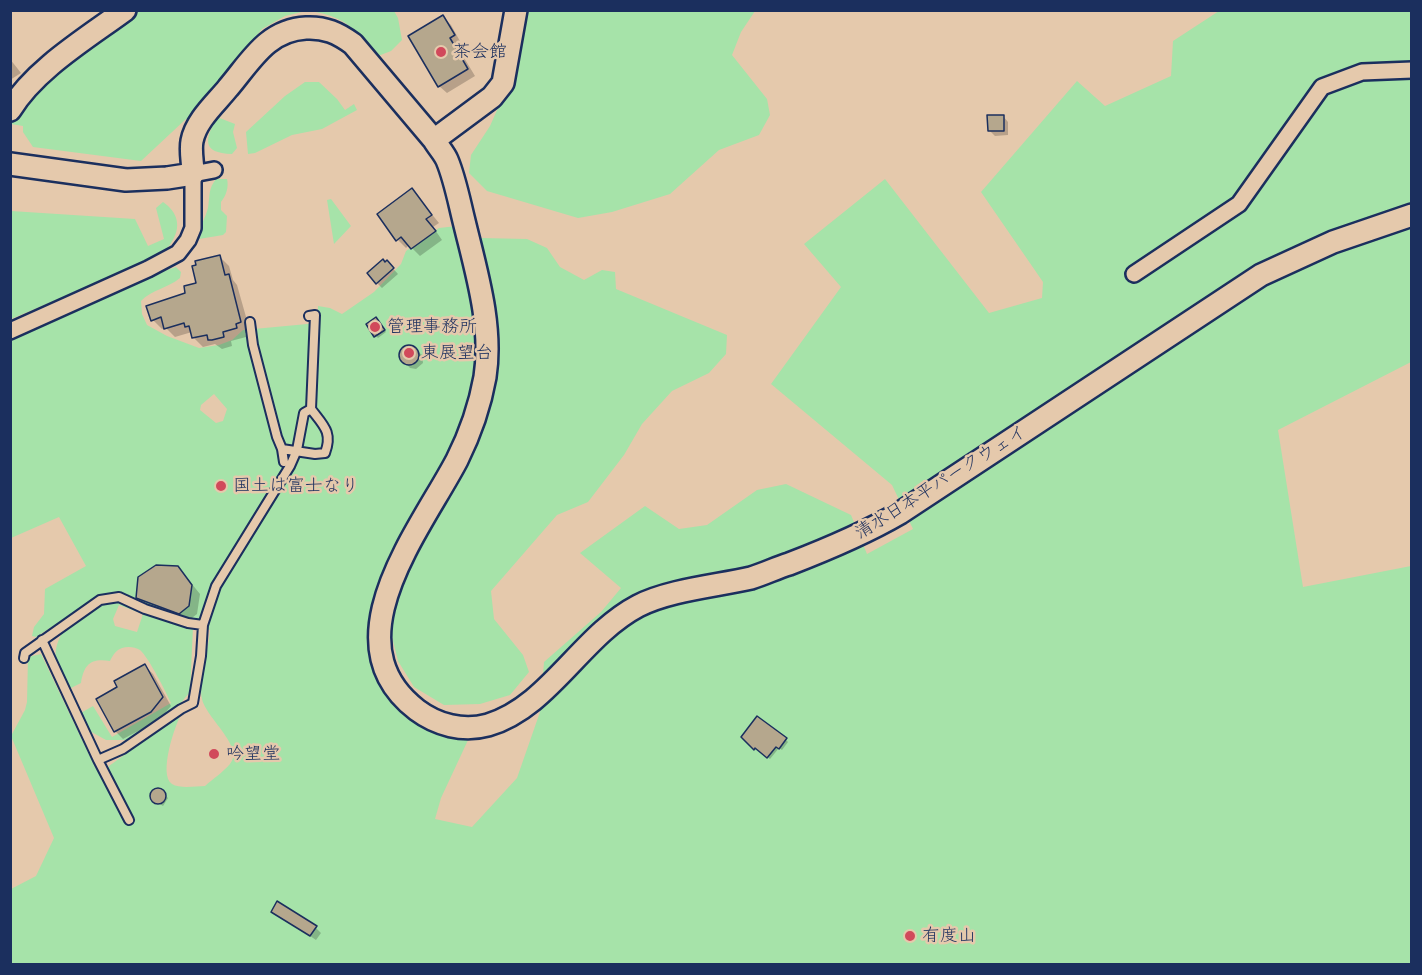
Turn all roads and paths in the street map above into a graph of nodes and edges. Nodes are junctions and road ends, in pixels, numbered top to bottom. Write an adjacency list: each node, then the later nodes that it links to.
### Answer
1 (125, 10): 4 (street)
2 (516, 10): 5 (street)
3 (1412, 69): 10 (street)
4 (10, 110)
5 (434, 140): 8 (street); 9 (street, 清水日本平パークウェイ)
6 (10, 164): 8 (street)
7 (214, 170): 8 (street)
8 (193, 174): 13 (street)
9 (1412, 215)
10 (1134, 274)
11 (309, 316): 14 (lane)
12 (250, 322): 15 (lane)
13 (10, 331)
14 (311, 409): 16 (lane); 16 (lane)
15 (282, 449): 16 (lane); 17 (lane)
16 (297, 450): 18 (lane)
17 (284, 462)
18 (203, 624): 19 (lane); 21 (lane)
19 (42, 640): 20 (lane); 21 (lane)
20 (24, 658)
21 (98, 760): 22 (lane)
22 (129, 820)

